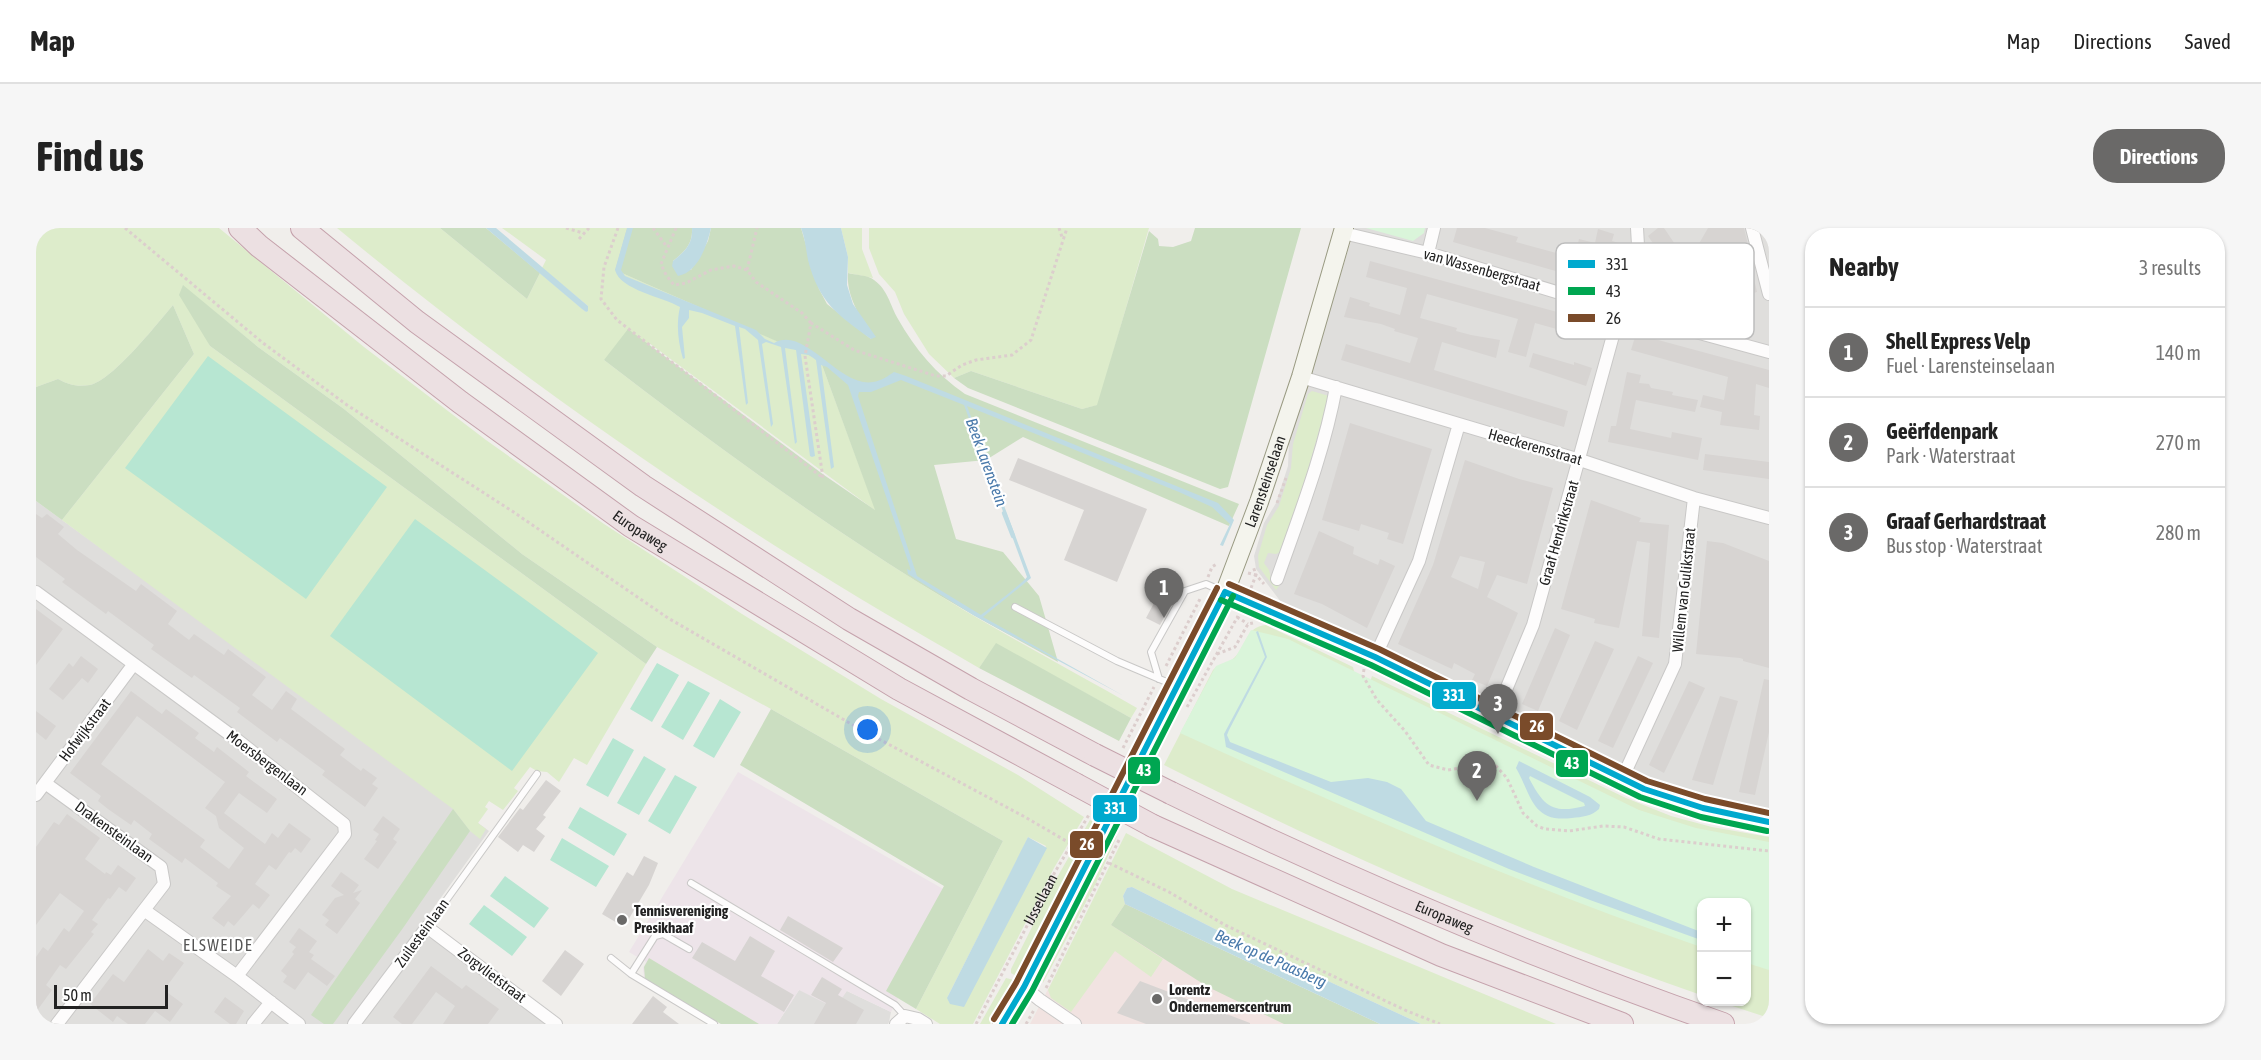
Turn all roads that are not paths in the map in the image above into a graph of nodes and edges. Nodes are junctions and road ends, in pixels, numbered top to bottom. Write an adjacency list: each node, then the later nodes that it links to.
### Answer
1 (240, 228): 54 (highway, Europaweg, bridge)
2 (302, 228): 55 (highway, Europaweg, bridge)
3 (1434, 228): 8 (street)
4 (1637, 228): 7 (street, Graaf Hendrikstraat)
5 (1752, 228): 10 (street)
6 (1344, 230): 8 (street, van Wassenbergstraat); 14 (main road, Larensteinselaan)
7 (1638, 243)
8 (1428, 254): 9 (street, van Wassenbergstraat)
9 (1556, 292)
10 (1769, 294)
11 (1612, 339): 17 (street, Graaf Hendrikstraat)
12 (1721, 339): 13 (street, van Wassenbergstraat)
13 (1769, 352)
14 (1301, 376): 15 (street, Heeckerensstraat); 22 (main road, Larensteinselaan)
15 (1336, 387): 16 (street, Heeckerensstraat); 20 (street)
16 (1459, 424): 17 (street, Heeckerensstraat); 24 (street)
17 (1580, 460): 18 (street, Heeckerensstraat); 28 (street, Graaf Hendrikstraat)
18 (1694, 498): 19 (street, Heeckerensstraat); 31 (street, Willem van Gulikstraat)
19 (1769, 518)
20 (1276, 579)
21 (36, 592): 25 (street, Moersbergenlaan)
22 (1225, 592): 24 (main road); 26 (lane); 27 (main road, Larensteinselaan)
23 (1015, 607): 26 (lane)
24 (1375, 657): 28 (main road)
25 (133, 665): 32 (street, Hofwijkstraat); 41 (street, Moersbergenlaan)
26 (1159, 679): 27 (lane)
27 (1176, 686): 29 (main road, Larensteinselaan)
28 (1495, 716): 31 (main road)
29 (1158, 723): 42 (main road, IJssellaan)
30 (537, 774): 37 (lane, Zuilesteinlaan)
31 (1622, 779): 34 (main road)
32 (45, 783): 33 (street, Hofwijkstraat); 36 (street, Drakensteinlaan)
33 (36, 795)
34 (1769, 821)
35 (691, 883): 44 (lane)
36 (144, 910): 41 (street); 45 (street, Drakensteinlaan)
37 (427, 927): 48 (street, Zuilesteinlaan); 49 (street, Zorgvlietstraat)
38 (689, 949): 40 (lane)
39 (611, 958): 40 (lane)
40 (631, 974): 50 (lane)
41 (237, 976): 43 (street)
42 (1024, 987): 52 (main road, IJssellaan); 53 (street)
43 (271, 1002): 46 (street); 47 (street)
44 (901, 1020): 51 (street)
45 (57, 1024)
46 (253, 1024)
47 (299, 1024)
48 (354, 1024)
49 (556, 1024)
50 (714, 1024)
51 (926, 1024)
52 (1002, 1024)
53 (1075, 1024)
54 (1622, 1024)
55 (1723, 1024)

